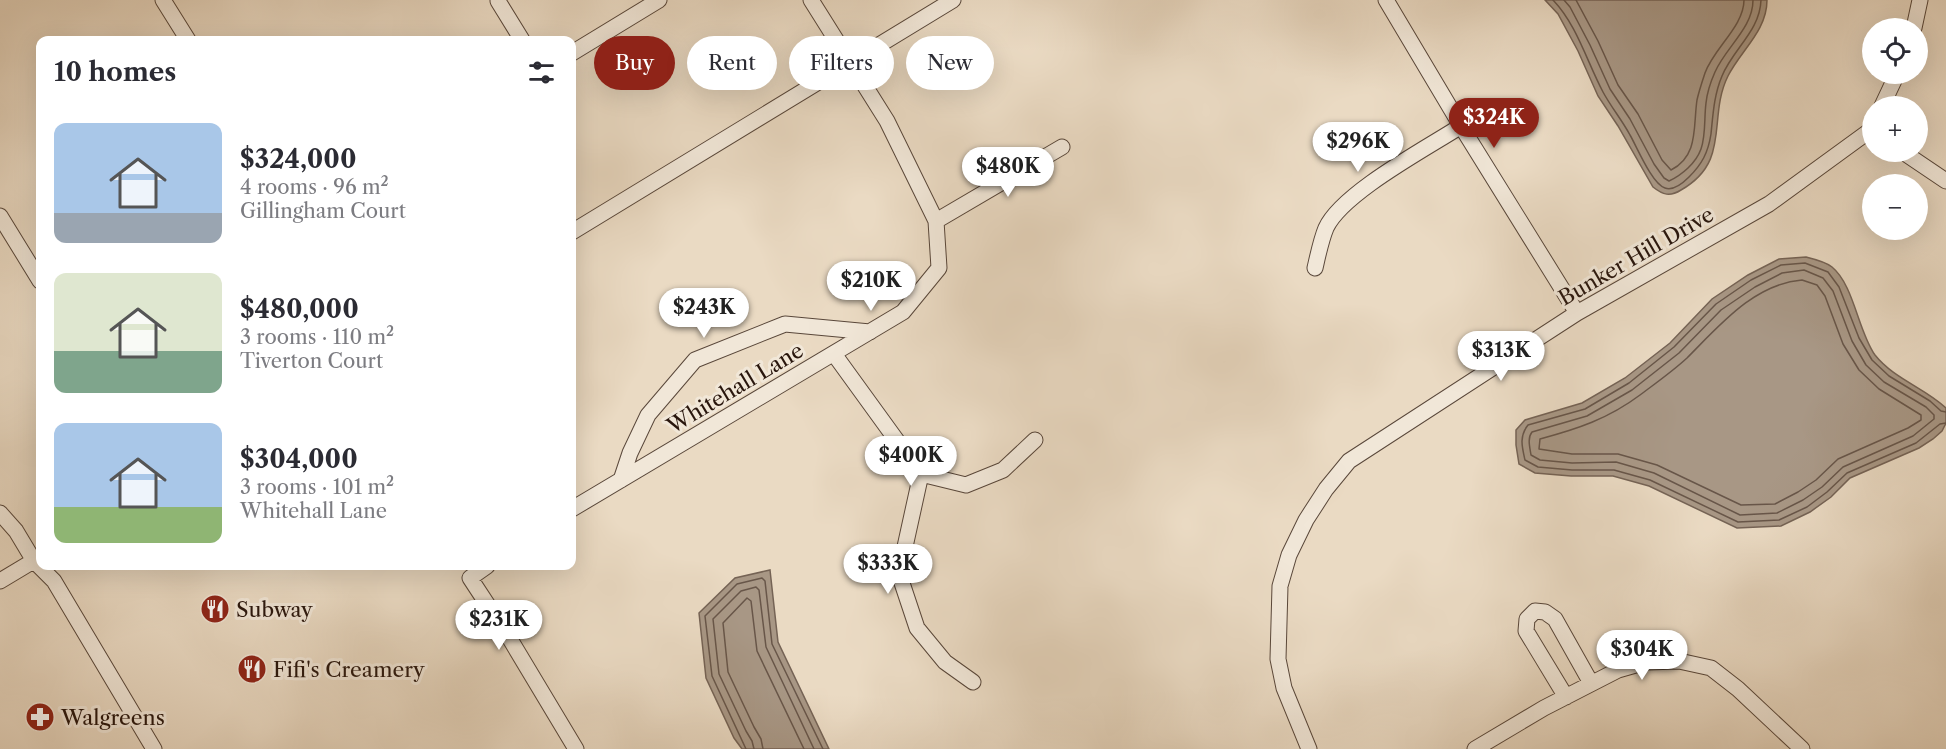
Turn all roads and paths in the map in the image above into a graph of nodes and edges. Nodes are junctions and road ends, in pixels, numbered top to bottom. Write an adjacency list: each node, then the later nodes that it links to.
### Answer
1 (163, 0): 9 (street)
2 (659, 0): 13 (street)
3 (811, 0): 11 (street, Whitehall Lane)
4 (953, 0): 12 (street)
5 (1386, 0): 16 (street)
6 (1920, 0): 8 (street)
7 (498, 1): 10 (street)
8 (1916, 18)
9 (186, 36)
10 (520, 36)
11 (833, 36)
12 (893, 36)
13 (576, 51)
14 (803, 90): 23 (street)
15 (866, 90): 22 (street, Whitehall Lane)
16 (1461, 126): 24 (street); 26 (street)
17 (1862, 137): 26 (street, Bunker Hill Drive)
18 (1062, 147): 22 (street)
19 (1918, 162): 20 (street)
20 (1946, 181)
21 (0, 216): 25 (street)
22 (936, 221): 27 (street, Whitehall Lane)
23 (576, 230)
24 (1315, 268)
25 (36, 274)
26 (1578, 313): 44 (street, Bunker Hill Drive)
27 (870, 332): 28 (street, Whitehall Lane); 31 (street, Whitehall Lane)
28 (834, 354): 30 (street); 31 (street, Whitehall Lane)
29 (1035, 440): 30 (street)
30 (921, 474): 39 (street)
31 (621, 480): 32 (street, Whitehall Lane)
32 (576, 507)
33 (1, 512): 34 (street)
34 (36, 558)
35 (36, 560): 38 (street)
36 (46, 570): 42 (street)
37 (481, 570): 43 (street)
38 (0, 581)
39 (973, 682)
40 (1591, 683): 41 (street); 41 (street); 46 (street)
41 (1566, 697): 45 (street)
42 (154, 749)
43 (576, 749)
44 (1309, 749)
45 (1475, 749)
46 (1802, 749)

